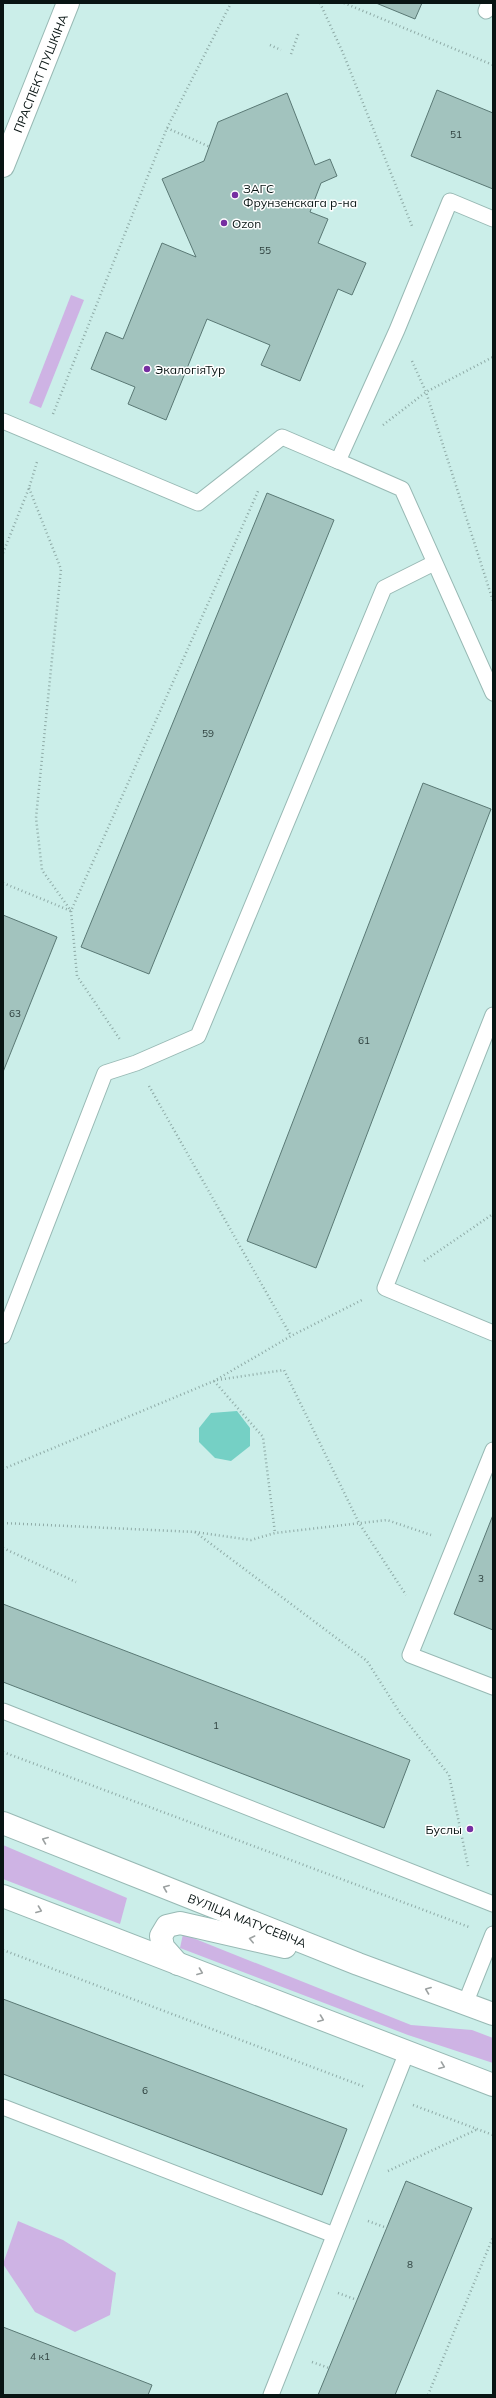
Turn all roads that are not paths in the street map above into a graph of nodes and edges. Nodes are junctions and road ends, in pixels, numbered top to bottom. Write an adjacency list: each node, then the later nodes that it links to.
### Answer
1 (68, 3): 2 (main road, ПРАСПЕКТ ПУШКІНА)
2 (3, 166)
3 (493, 219): 5 (lane)
4 (3, 421): 5 (lane)
5 (338, 461): 6 (lane)
6 (434, 563): 7 (lane); 10 (lane)
7 (493, 693)
8 (493, 1015): 9 (lane)
9 (493, 1333)
10 (3, 1336)
11 (493, 1450): 12 (lane)
12 (493, 1687)
13 (3, 1711): 16 (lane)
14 (3, 1824): 19 (main road, ВУЛІЦА МАТУСЕВІЧА, one-way to 14)
15 (3, 1896): 18 (main road, one-way to 18)
16 (493, 1904)
17 (493, 1935): 20 (lane)
18 (178, 1964): 19 (main road, one-way to 18); 22 (main road, one-way to 22)
19 (358, 1964): 20 (main road, ВУЛІЦА МАТУСЕВІЧА, one-way to 19)
20 (465, 2004): 21 (main road, ВУЛІЦА МАТУСЕВІЧА)
21 (493, 2014)
22 (407, 2052): 23 (main road, one-way to 23); 25 (lane)
23 (493, 2086)
24 (3, 2107): 25 (lane)
25 (334, 2235): 26 (lane)
26 (271, 2395)

